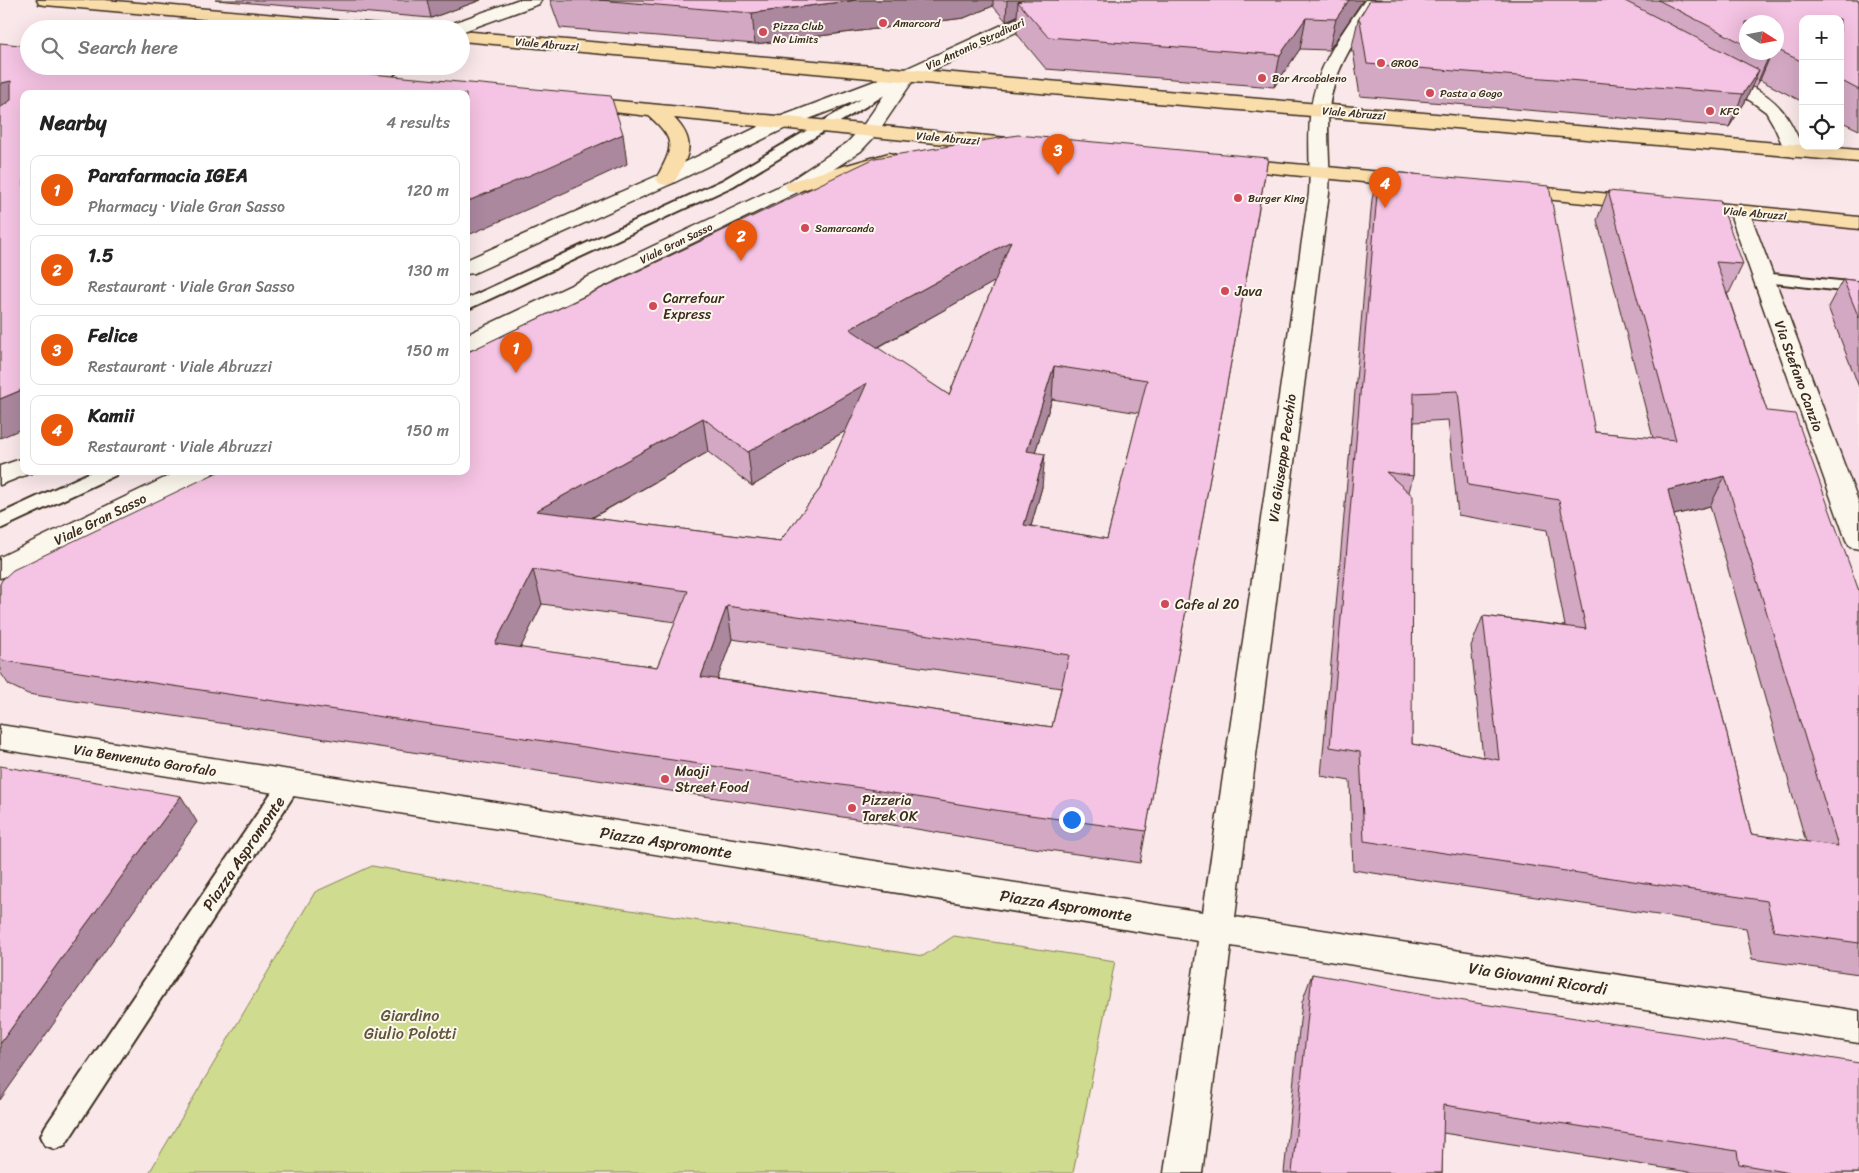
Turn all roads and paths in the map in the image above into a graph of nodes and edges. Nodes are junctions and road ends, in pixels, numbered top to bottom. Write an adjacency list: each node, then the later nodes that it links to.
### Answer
1 (45, 0): 5 (main road)
2 (533, 0): 7 (street)
3 (1071, 0): 11 (street, Via Antonio Stradivari)
4 (1373, 0): 16 (street, Via Giuseppe Pecchio)
5 (96, 2): 6 (main road)
6 (284, 20)
7 (470, 23)
8 (470, 37): 11 (main road, Viale Abruzzi)
9 (1698, 67): 23 (street)
10 (380, 75): 13 (main road)
11 (907, 75): 16 (main road, Viale Abruzzi); 18 (street); 19 (lane); 20 (street, Viale Gran Sasso)
12 (347, 82): 13 (main road)
13 (366, 84): 14 (main road)
14 (396, 87)
15 (562, 102): 17 (main road, Viale Abruzzi)
16 (1319, 110): 23 (main road, Viale Abruzzi); 26 (street, Via Giuseppe Pecchio)
17 (655, 111): 18 (main road, Viale Abruzzi); 27 (main road)
18 (781, 123): 19 (main road, Viale Abruzzi); 27 (street)
19 (823, 126): 20 (main road, Viale Abruzzi); 36 (lane)
20 (869, 131): 21 (main road, Viale Abruzzi); 29 (street, Viale Gran Sasso)
21 (979, 141): 22 (main road, Viale Abruzzi); 29 (main road)
22 (1039, 146)
23 (1794, 151): 24 (main road, Viale Abruzzi)
24 (1859, 156)
25 (1207, 162): 26 (main road)
26 (1321, 173): 28 (main road); 47 (street, Via Giuseppe Pecchio)
27 (666, 180): 33 (street)
28 (1433, 183)
29 (795, 186): 37 (street, Viale Gran Sasso)
30 (1492, 188): 31 (main road, Viale Abruzzi)
31 (1739, 211): 32 (main road, Viale Abruzzi); 34 (street, Via Stefano Canzio)
32 (1859, 222)
33 (470, 266)
34 (1763, 278): 35 (lane); 43 (street, Via Stefano Canzio)
35 (1859, 288)
36 (470, 303)
37 (470, 342)
38 (20, 468): 41 (street)
39 (101, 475): 42 (lane)
40 (193, 475): 44 (street, Viale Gran Sasso)
41 (0, 476)
42 (0, 522)
43 (1859, 540)
44 (0, 568)
45 (0, 737): 46 (street, Via Benvenuto Garofalo)
46 (290, 782): 47 (street, Piazza Aspromonte); 49 (lane, Piazza Aspromonte)
47 (1217, 929): 48 (street, Via Giovanni Ricordi); 50 (street)
48 (1859, 1027)
49 (55, 1136)
50 (1183, 1173)

